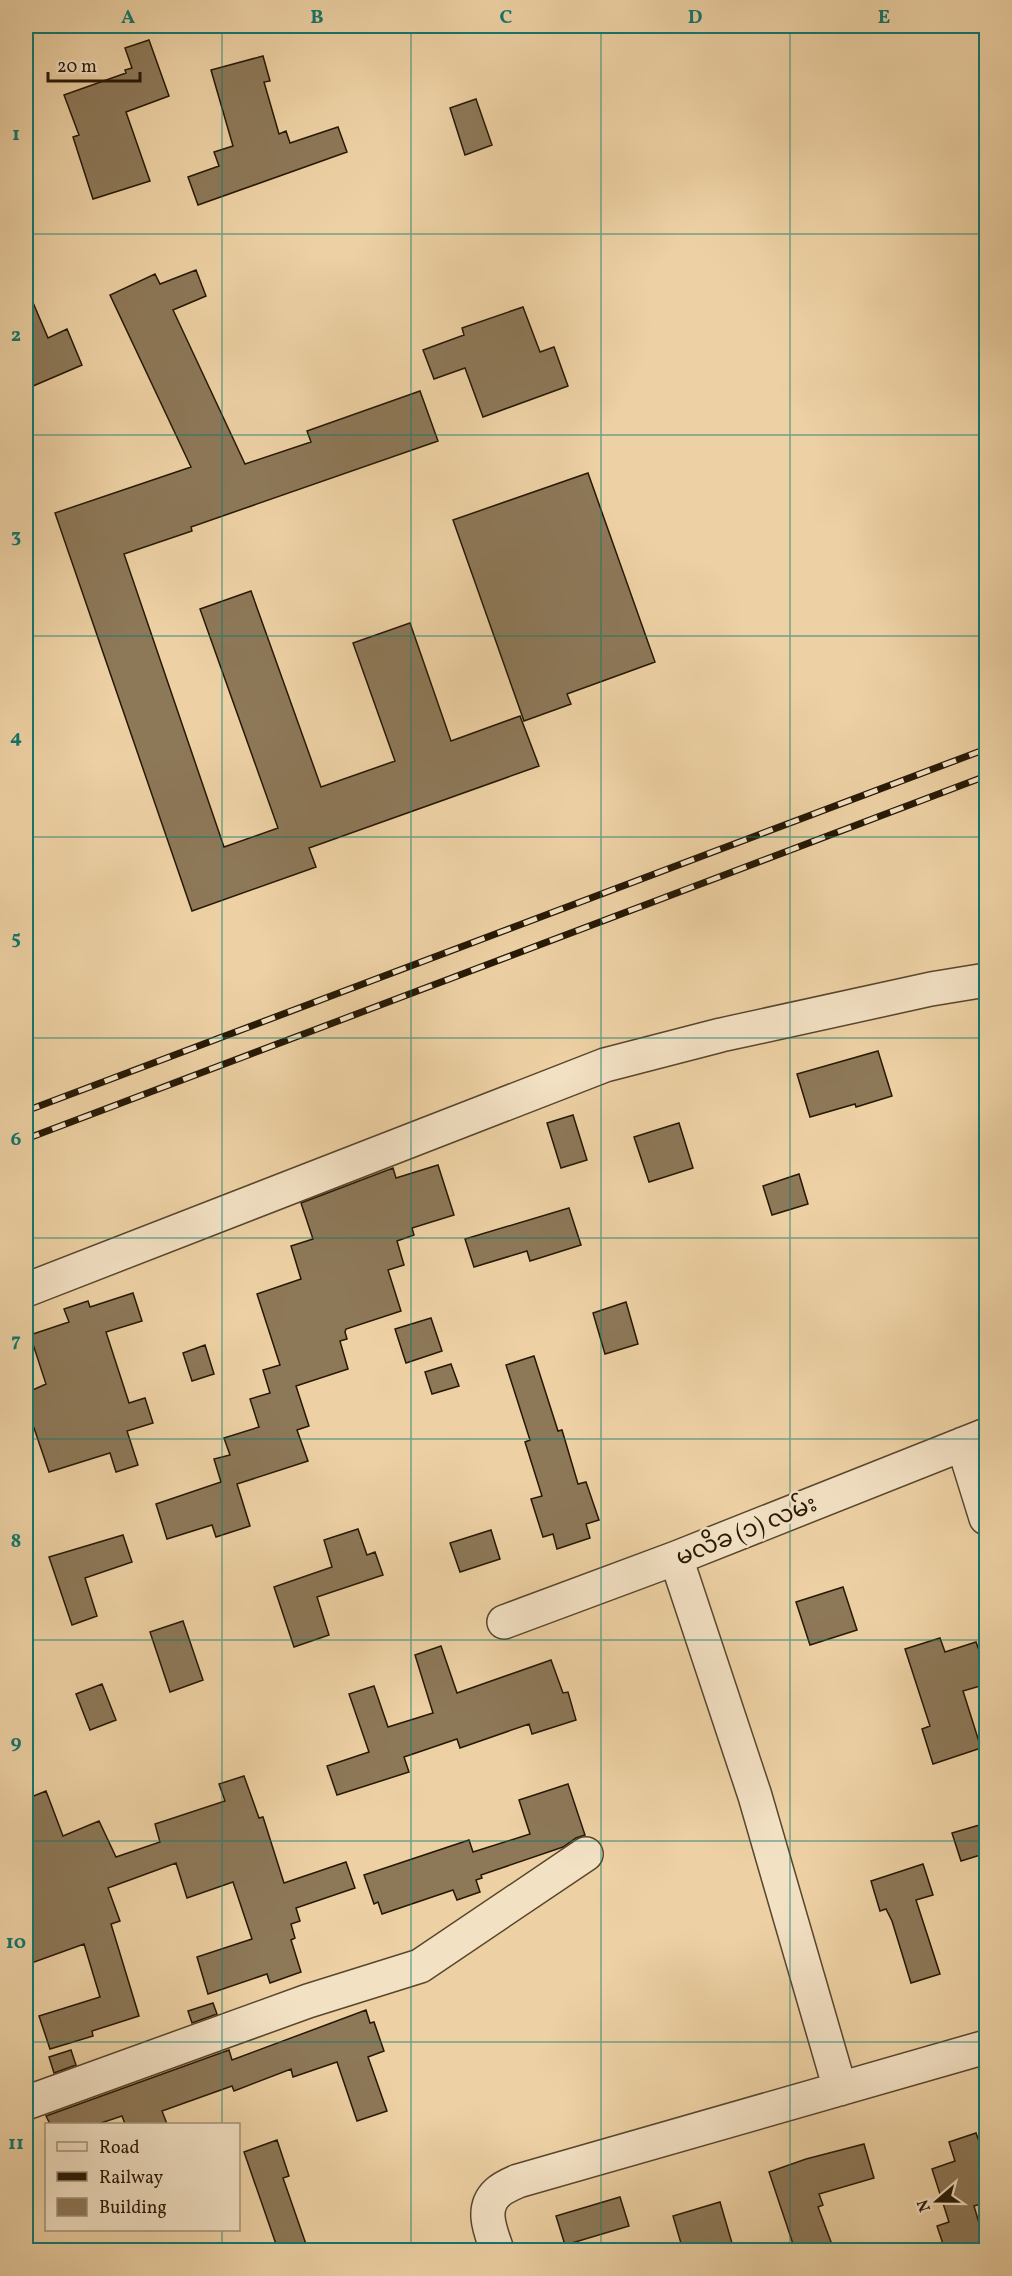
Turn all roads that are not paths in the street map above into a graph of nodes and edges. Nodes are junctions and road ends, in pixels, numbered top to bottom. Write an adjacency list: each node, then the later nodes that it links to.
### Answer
1 (987, 980): 2 (street)
2 (26, 1290)
3 (975, 1440): 4 (street); 5 (street, မလိခ (၁) လမ်း)
4 (987, 1518)
5 (676, 1558): 6 (street, မလိခ (၁) လမ်း); 9 (street)
6 (504, 1622)
7 (585, 1854): 10 (street)
8 (987, 2047): 9 (street)
9 (840, 2089): 11 (street)
10 (26, 2103)
11 (497, 2250)

